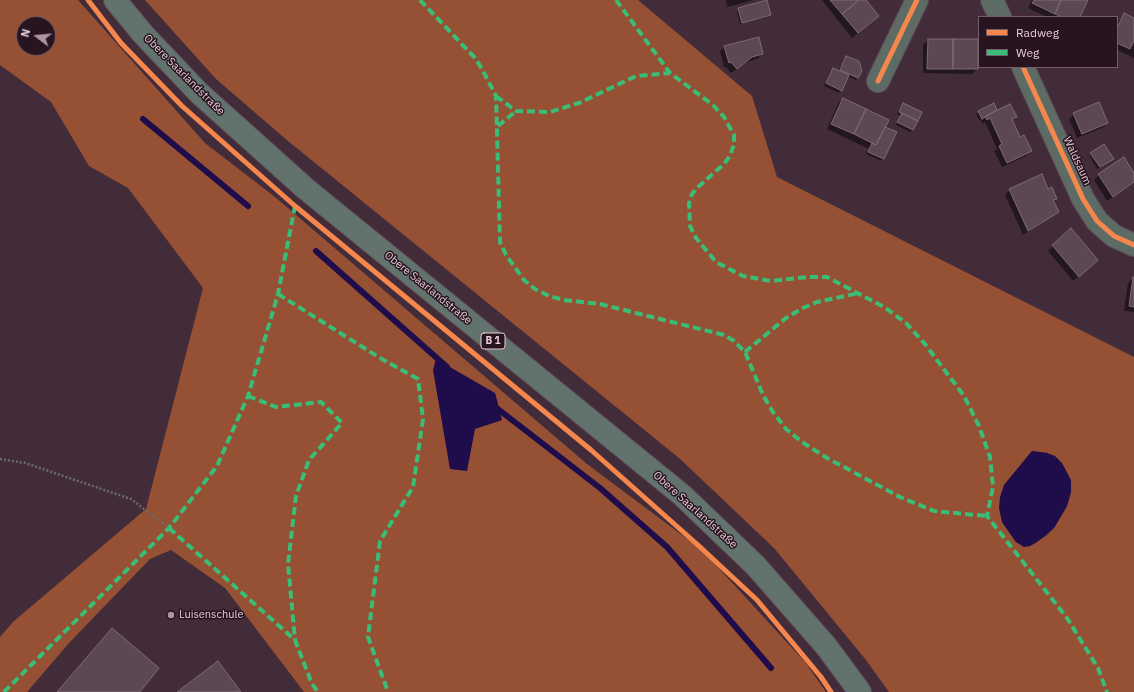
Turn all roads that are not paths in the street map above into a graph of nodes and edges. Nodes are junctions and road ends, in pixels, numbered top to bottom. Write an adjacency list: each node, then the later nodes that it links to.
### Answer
1 (115, 0): 8 (main road, Obere Saarlandstraße / B 1)
2 (917, 0): 6 (street)
3 (992, 0): 4 (street)
4 (1000, 16)
5 (1023, 68): 7 (street, Waldsaum)
6 (878, 81)
7 (1134, 246)
8 (860, 692)

